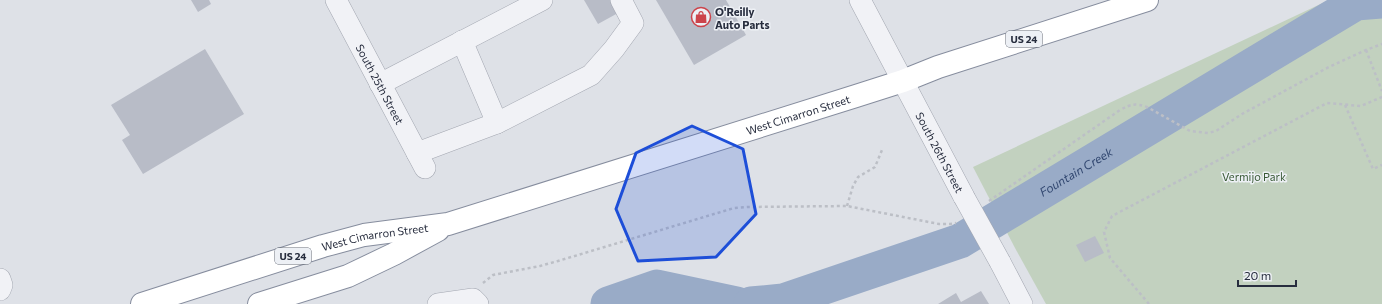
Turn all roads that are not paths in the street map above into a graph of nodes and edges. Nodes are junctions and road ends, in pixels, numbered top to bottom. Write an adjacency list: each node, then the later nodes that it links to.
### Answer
1 (336, 0): 8 (street, South 25th Street)
2 (542, 0): 6 (street)
3 (621, 0): 9 (street)
4 (860, 0): 7 (street, South 26th Street)
5 (1147, 0): 7 (highway, West Cimarron Street / US 24)
6 (462, 42): 8 (street); 9 (street)
7 (903, 81): 10 (highway, West Cimarron Street / US 24); 17 (street, South 26th Street, bridge)
8 (380, 84): 9 (street, South 25th Street)
9 (497, 123)
10 (448, 224): 14 (highway, West Cimarron Street / US 24); 15 (highway, West Cimarron Street / US 24)
11 (0, 279): 12 (street)
12 (0, 290)
13 (479, 294): 16 (street)
14 (142, 304)
15 (259, 304)
16 (438, 304)
17 (1022, 304)

